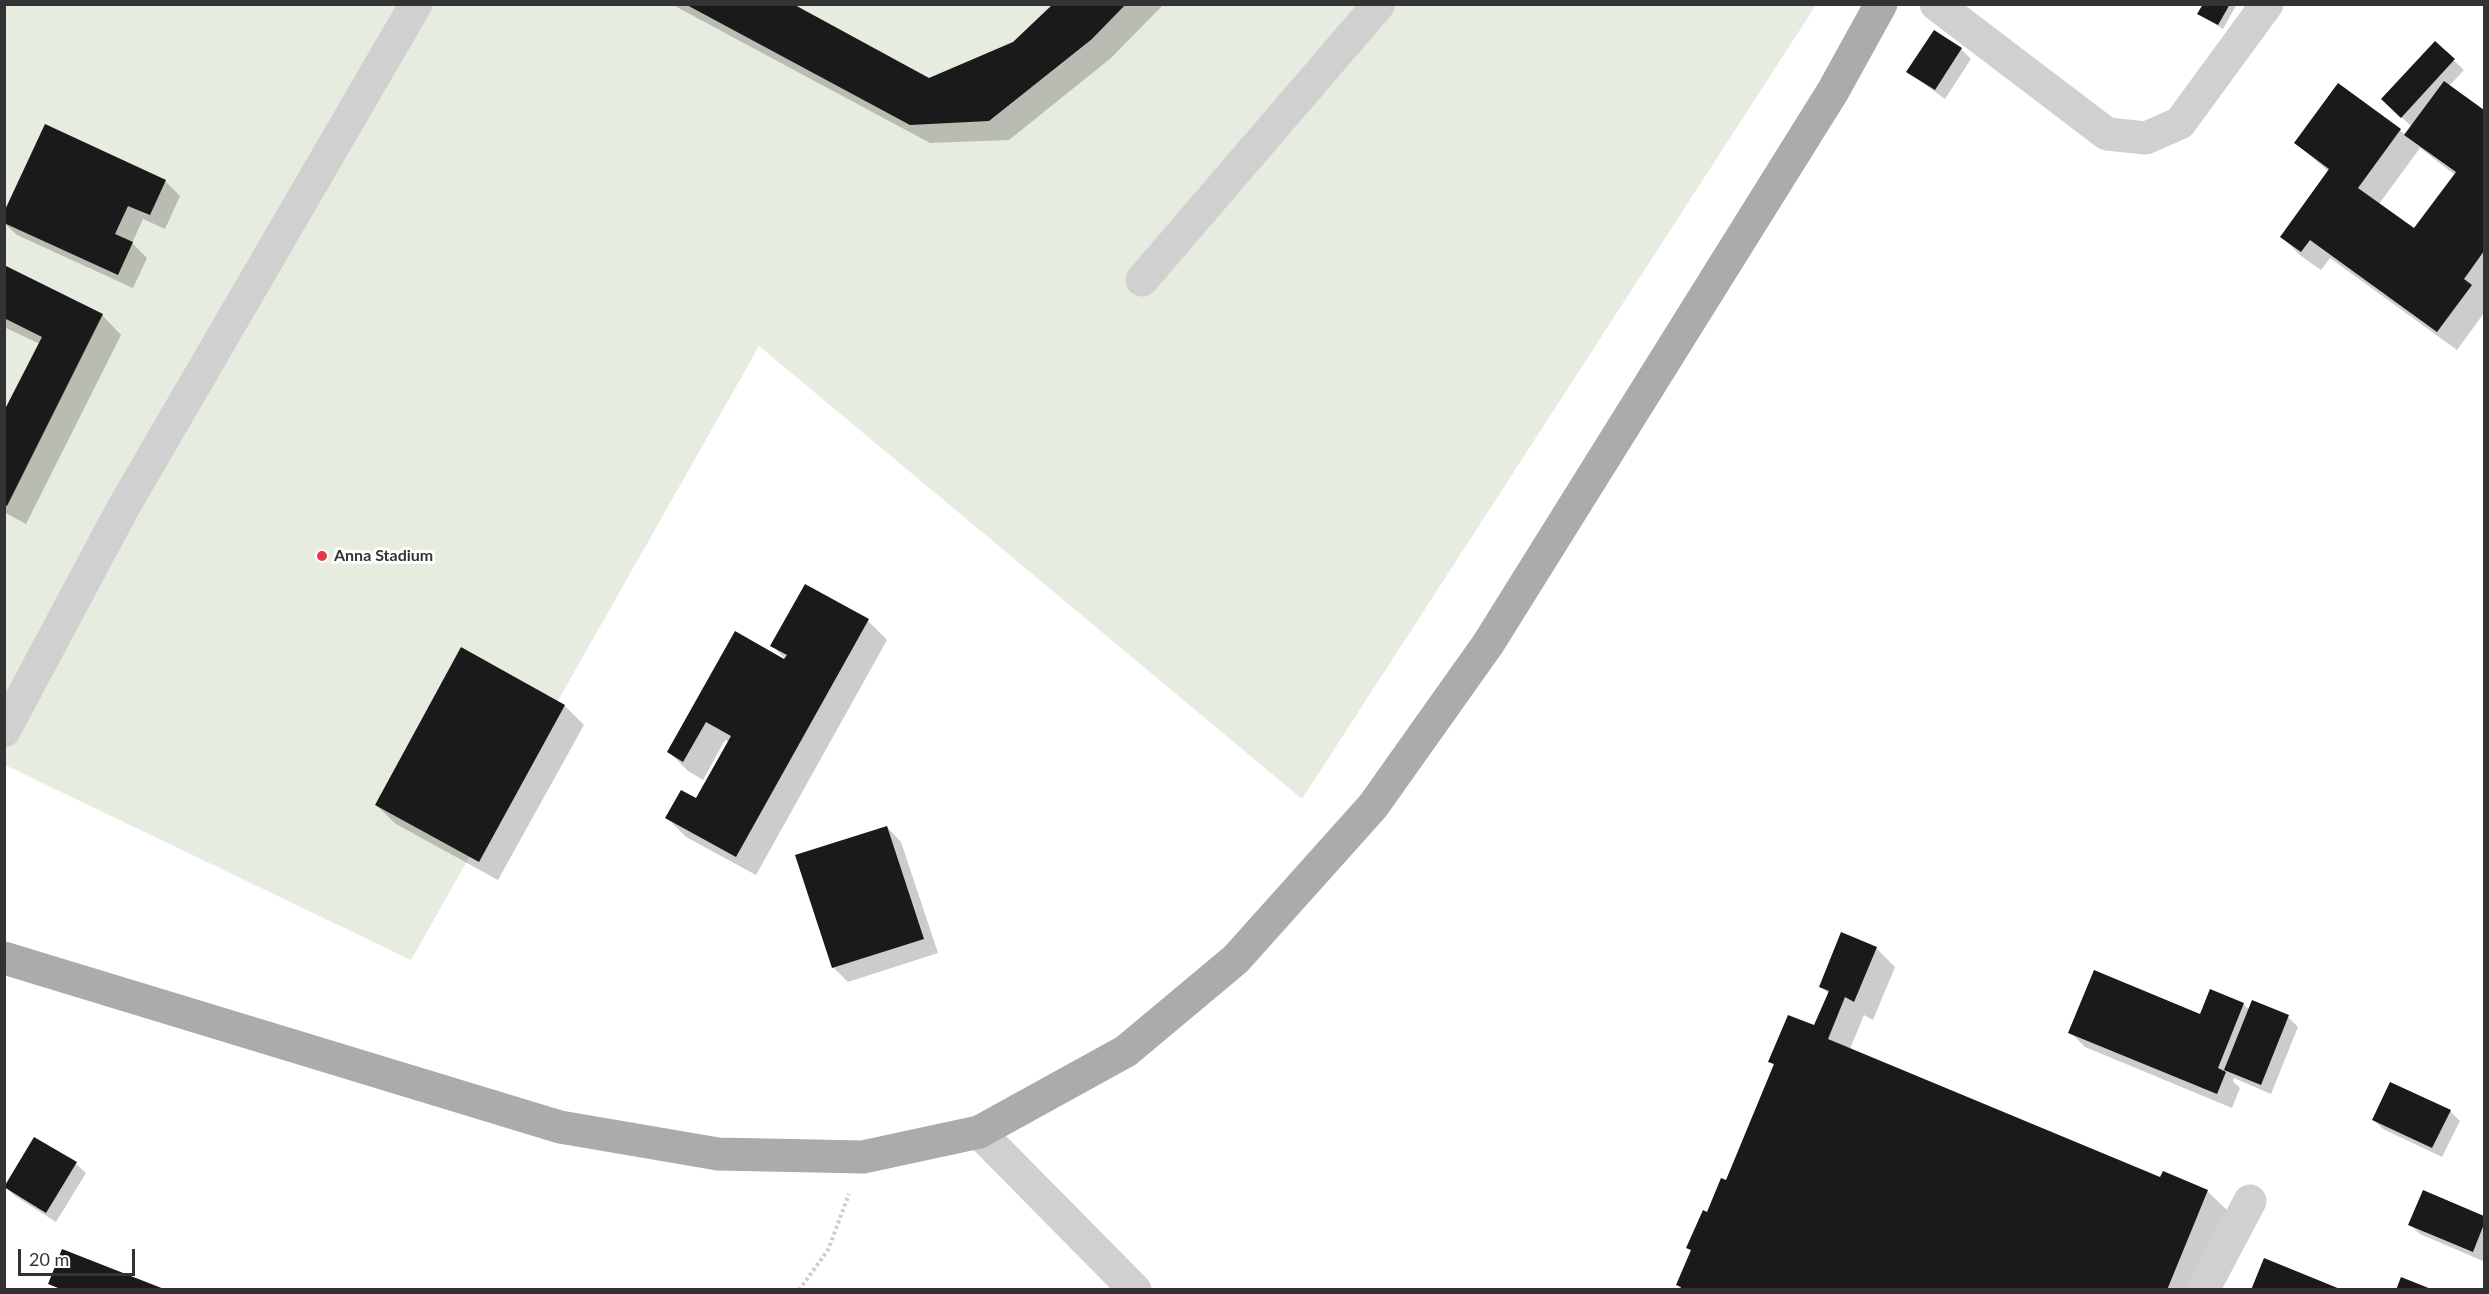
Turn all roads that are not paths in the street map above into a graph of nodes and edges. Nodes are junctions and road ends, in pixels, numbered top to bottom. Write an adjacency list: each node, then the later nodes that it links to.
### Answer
1 (416, 4): 7 (street)
2 (1379, 4): 6 (street)
3 (1881, 4): 9 (main road)
4 (1935, 4): 5 (street)
5 (2267, 4)
6 (1142, 280)
7 (4, 731)
8 (4, 958): 9 (main road)
9 (979, 1132): 11 (street)
10 (2250, 1201): 12 (street)
11 (1135, 1290)
12 (2203, 1290)

